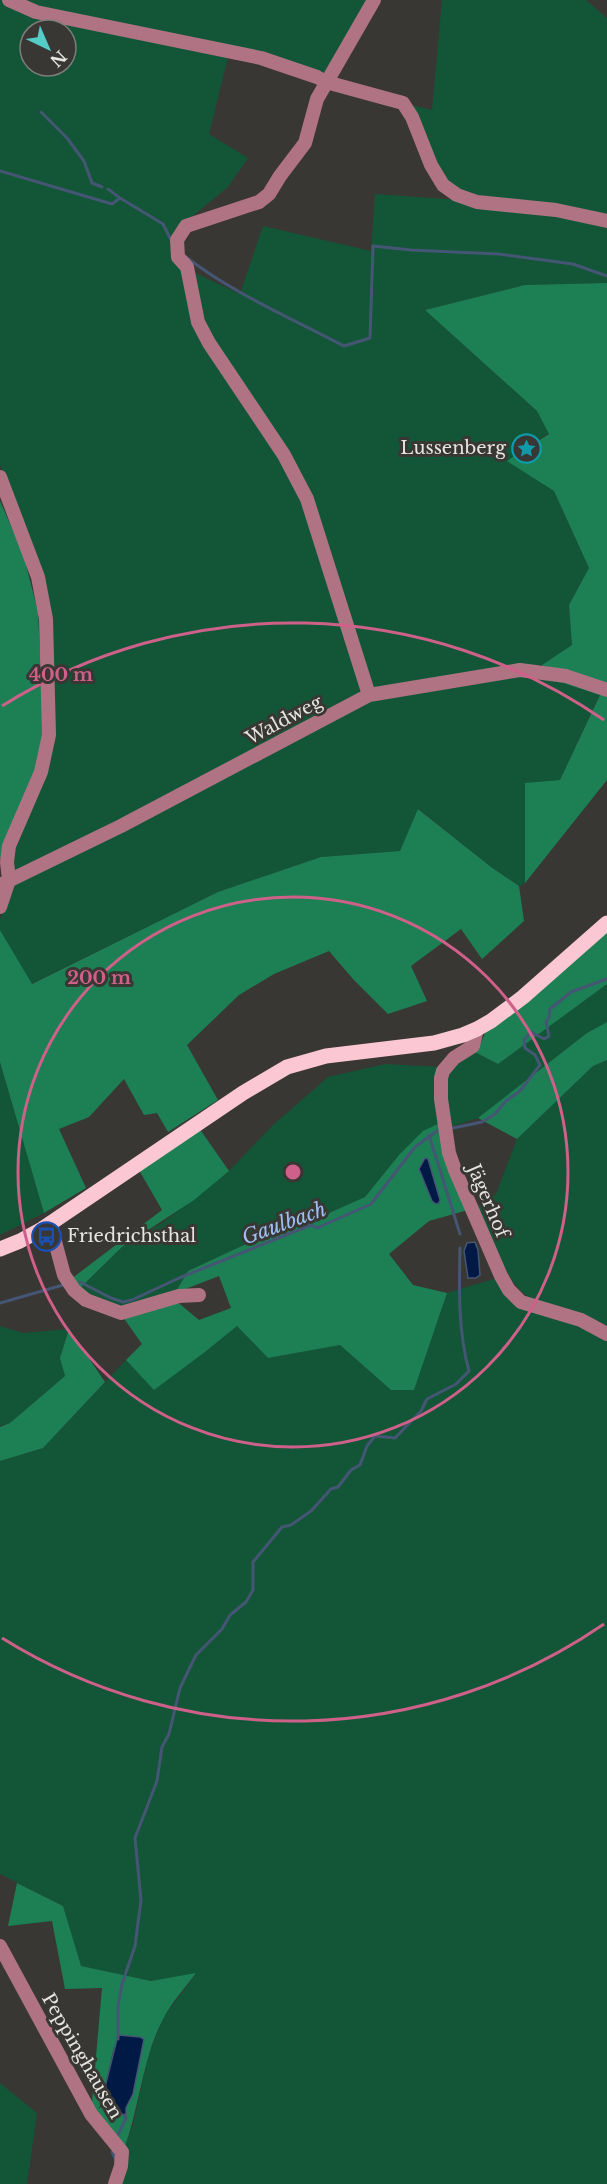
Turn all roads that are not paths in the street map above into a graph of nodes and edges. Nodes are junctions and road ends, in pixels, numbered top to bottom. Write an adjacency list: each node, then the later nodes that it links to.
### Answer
1 (9, 0): 3 (street)
2 (374, 0): 3 (street)
3 (326, 82): 4 (street); 7 (street)
4 (607, 221)
5 (0, 477): 8 (street)
6 (607, 690): 7 (street, Waldweg)
7 (369, 695): 8 (street, Waldweg)
8 (4, 883): 9 (street)
9 (0, 906)
10 (607, 923): 11 (main road)
11 (477, 1029): 12 (main road); 15 (street, Jägerhof)
12 (50, 1223): 13 (main road); 14 (street)
13 (0, 1249)
14 (199, 1295)
15 (607, 1334)
16 (0, 1946): 17 (street, Peppinghausen)
17 (115, 2184)

